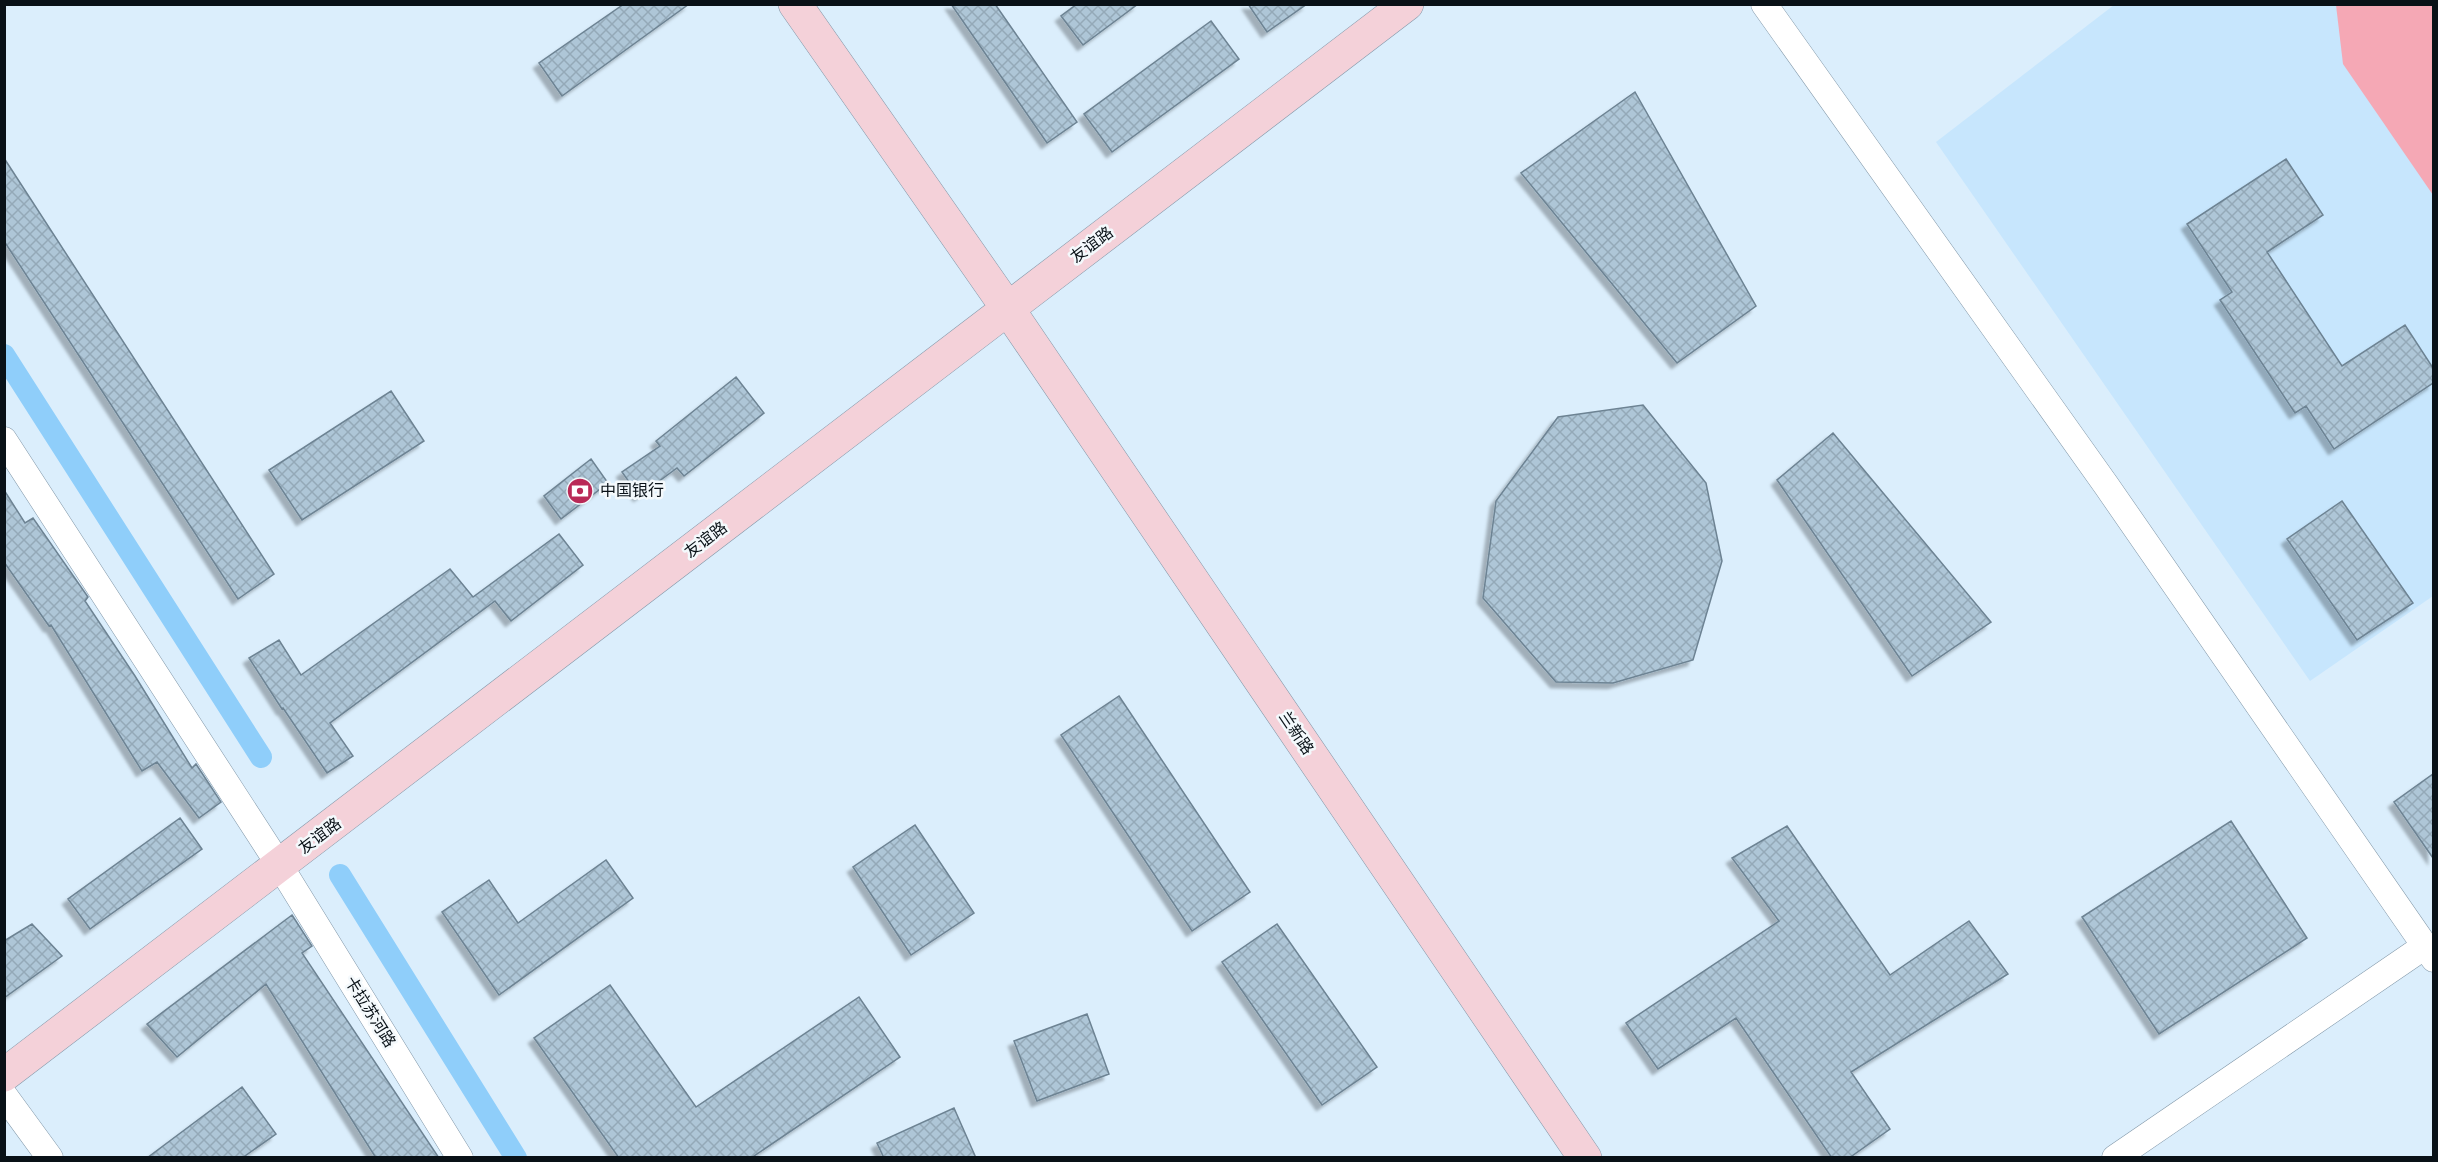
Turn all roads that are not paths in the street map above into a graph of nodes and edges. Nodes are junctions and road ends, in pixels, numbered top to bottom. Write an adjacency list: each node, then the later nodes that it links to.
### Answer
1 (795, 4): 4 (main road, 兰新路)
2 (1407, 4): 4 (main road, 友谊路)
3 (1764, 4): 7 (street)
4 (1008, 309): 6 (main road, 友谊路); 12 (main road, 兰新路)
5 (4, 440): 6 (street, 卡拉苏河路)
6 (280, 866): 8 (main road, 友谊路); 11 (street, 卡拉苏河路)
7 (2429, 953): 13 (street)
8 (4, 1075)
9 (4, 1095): 10 (street)
10 (50, 1158)
11 (460, 1158)
12 (1585, 1158)
13 (2115, 1158)

